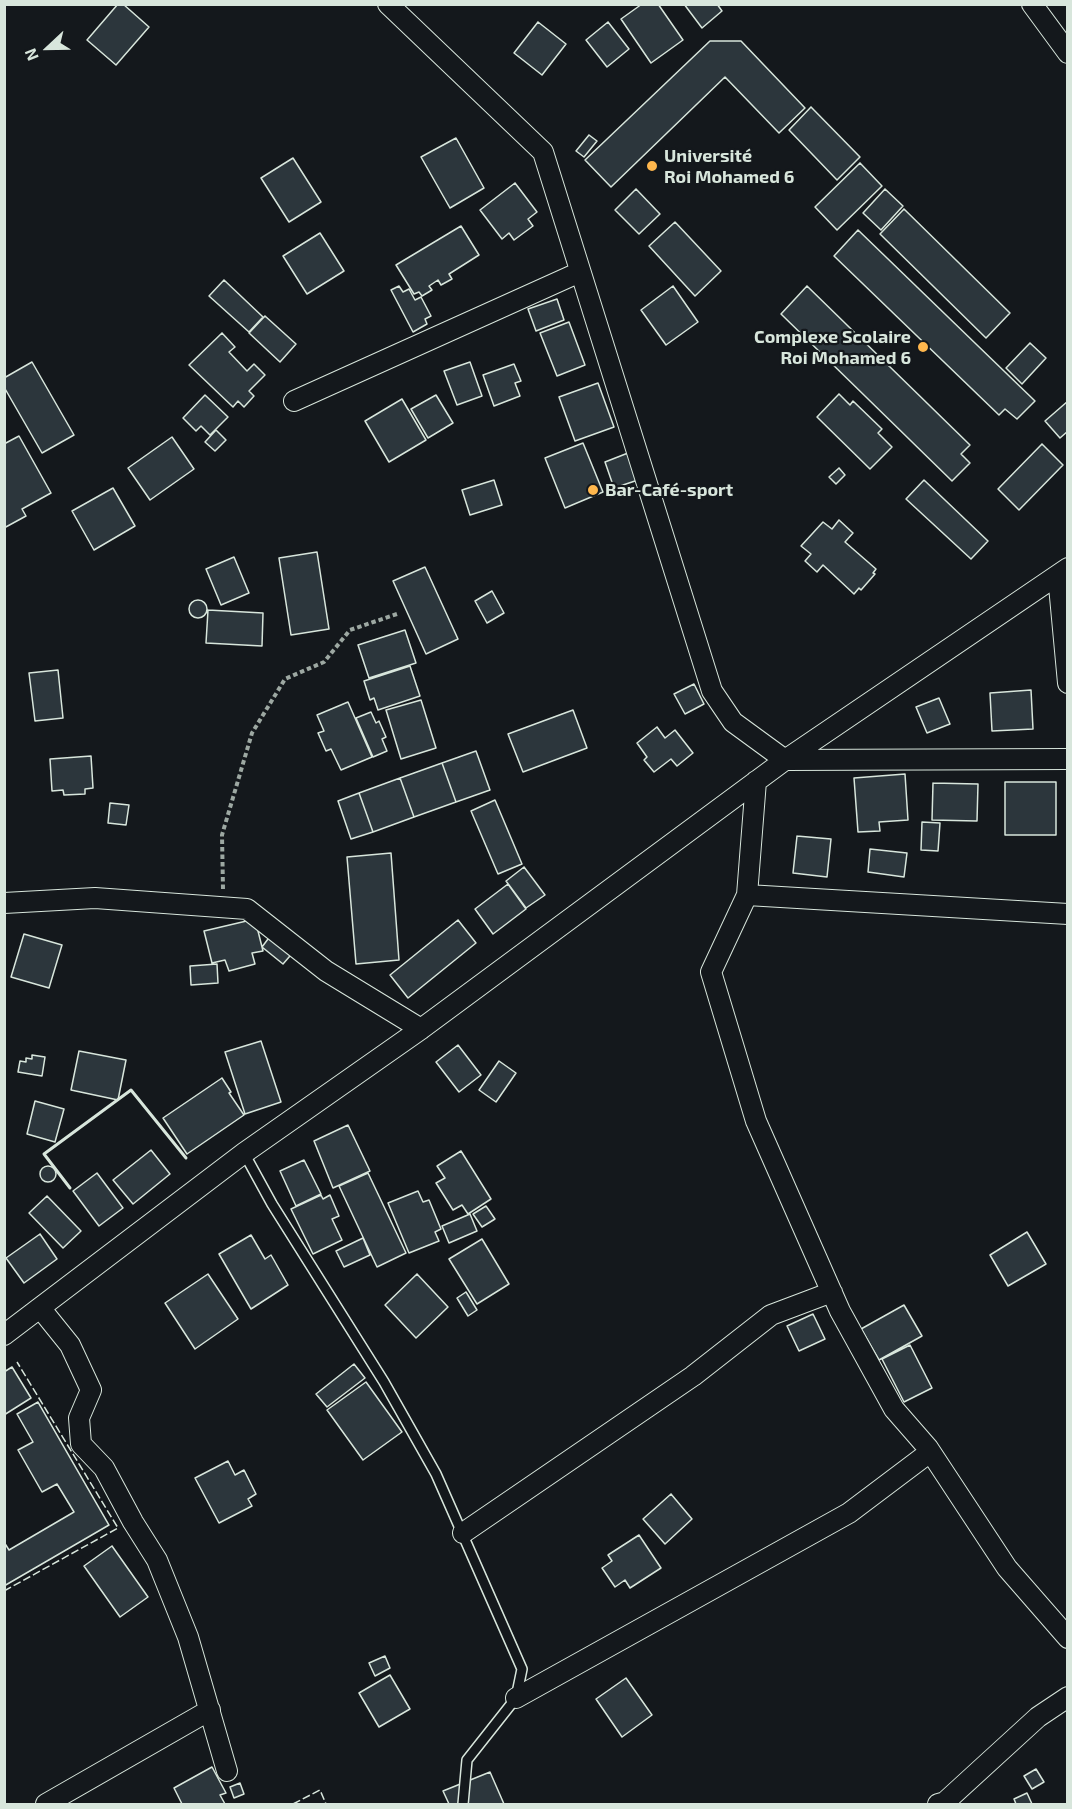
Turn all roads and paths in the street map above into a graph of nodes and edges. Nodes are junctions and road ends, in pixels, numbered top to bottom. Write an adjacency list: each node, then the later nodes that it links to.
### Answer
1 (388, 4): 4 (street)
2 (1032, 4): 3 (street)
3 (1068, 53)
4 (580, 272): 5 (street); 10 (street)
5 (294, 401)
6 (1063, 571): 8 (street); 10 (street)
7 (397, 614): 14 (path)
8 (1068, 683)
9 (1068, 759): 10 (street)
10 (785, 760): 11 (street)
11 (756, 781): 12 (street); 16 (street)
12 (747, 895): 15 (street); 18 (street)
13 (4, 903): 14 (street)
14 (224, 908): 16 (street)
15 (1068, 914)
16 (421, 1029): 17 (street)
17 (244, 1154): 19 (street); 22 (lane)
18 (832, 1292): 21 (street); 22 (street)
19 (41, 1309): 20 (street); 26 (street)
20 (4, 1335)
21 (930, 1452): 23 (street); 25 (street)
22 (462, 1533): 25 (lane)
23 (1068, 1638)
24 (1068, 1697): 30 (street)
25 (516, 1698): 29 (lane)
26 (210, 1710): 27 (street); 28 (street)
27 (227, 1771)
28 (46, 1804)
29 (463, 1804)
30 (938, 1804)

